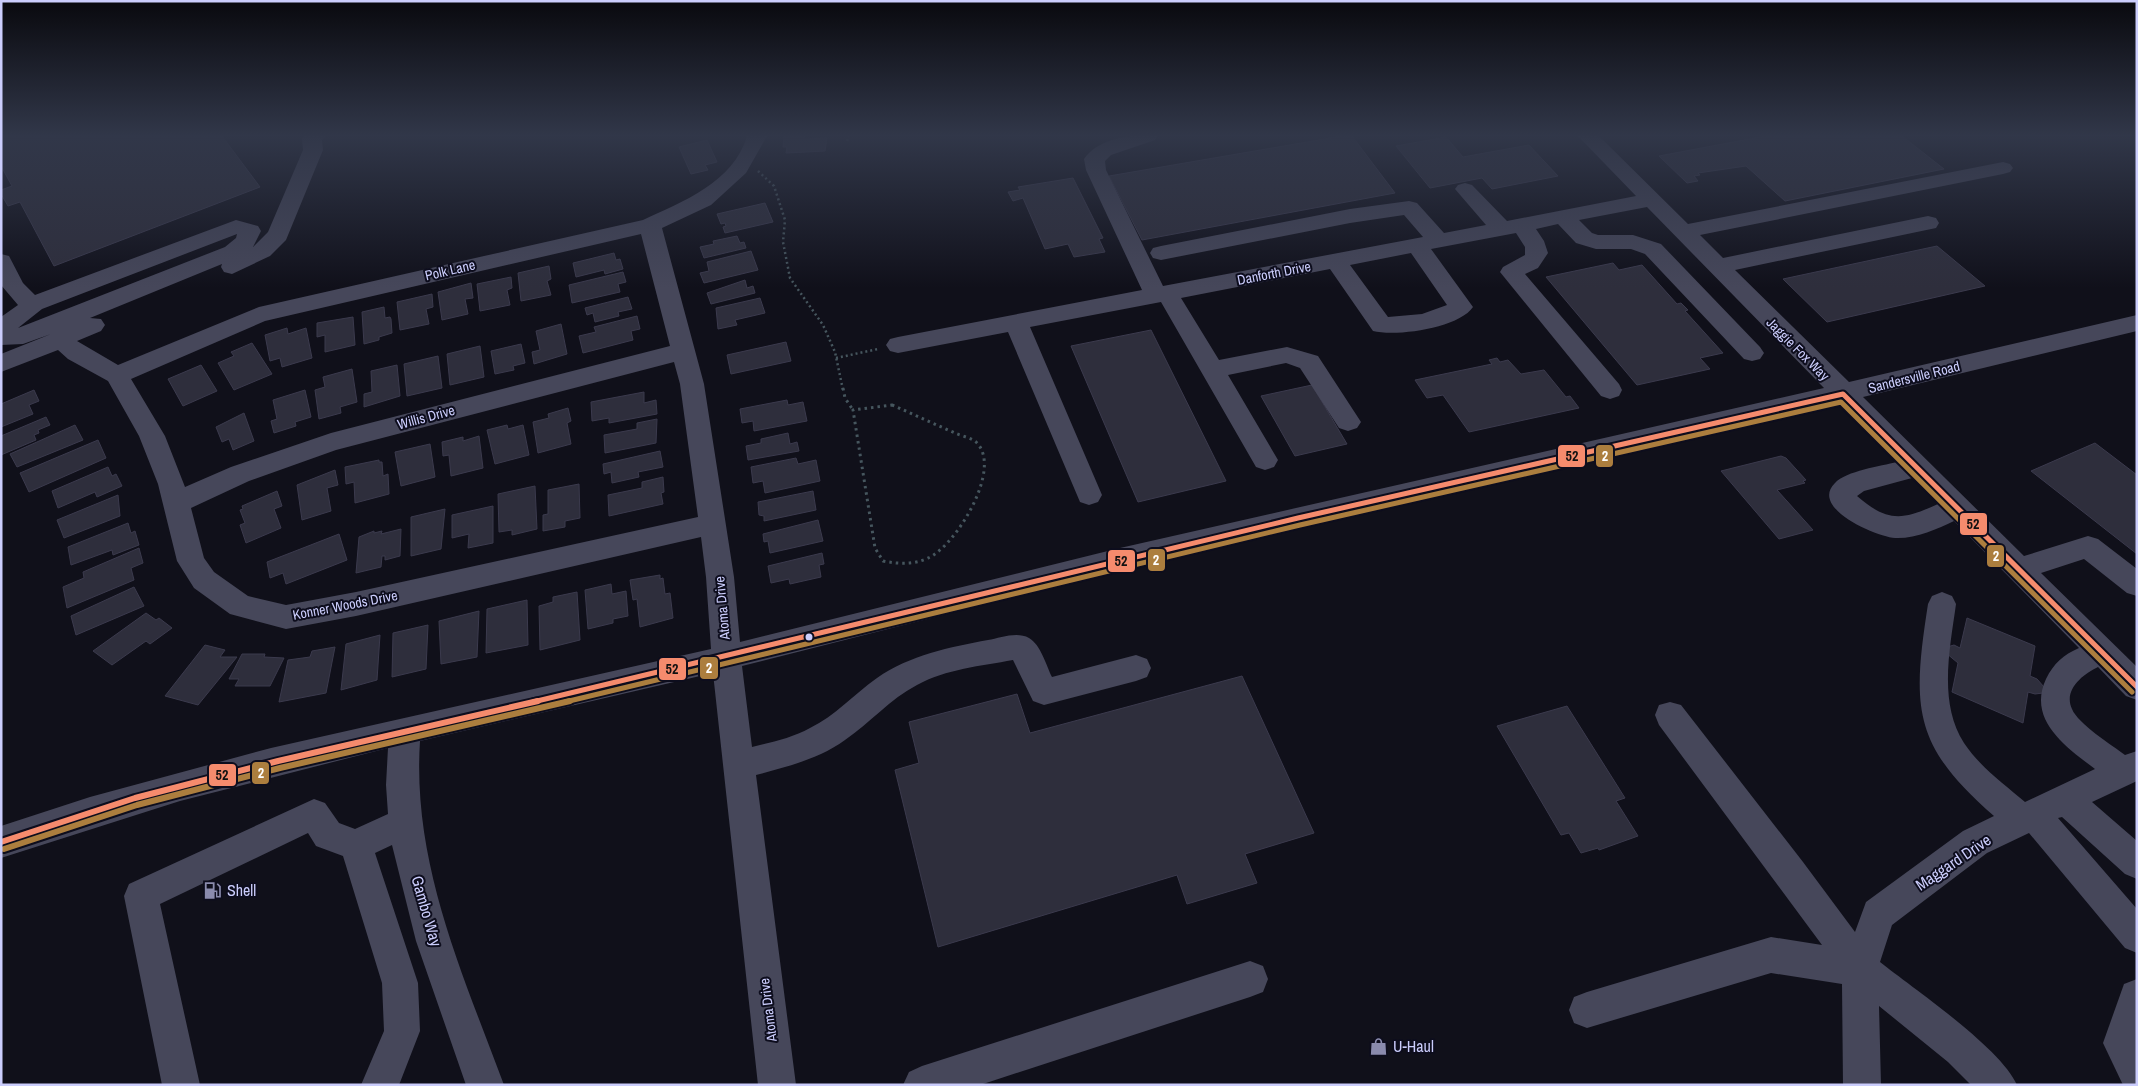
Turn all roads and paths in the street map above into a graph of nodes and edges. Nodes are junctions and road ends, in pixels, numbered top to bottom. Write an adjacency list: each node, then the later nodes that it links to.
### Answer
1 (298, 187): 15 (street)
2 (719, 187): 11 (street, Polk Lane)
3 (774, 187): 31 (path)
4 (1105, 187): 21 (street)
5 (1637, 187): 8 (street, Jaggie Fox Way)
6 (1908, 187): 13 (street)
7 (1465, 189): 12 (street)
8 (1650, 200): 9 (street, Danforth Drive); 13 (street, Jaggie Fox Way)
9 (1563, 217): 12 (street, Danforth Drive); 30 (street)
10 (1928, 223): 20 (street)
11 (650, 225): 29 (street, Atoma Drive); 34 (street, Polk Lane)
12 (1511, 227): 16 (street, Danforth Drive); 35 (street)
13 (1681, 232): 20 (street, Jaggie Fox Way)
14 (246, 241): 15 (street); 22 (street); 26 (street)
15 (271, 242): 27 (street)
16 (1428, 243): 17 (street); 18 (street, Danforth Drive); 18 (street)
17 (1161, 253)
18 (1336, 261): 21 (street, Danforth Drive)
19 (1, 262): 22 (street)
20 (1716, 267): 36 (street, Jaggie Fox Way)
21 (1162, 294): 23 (street, Danforth Drive); 33 (street)
22 (34, 304): 25 (street)
23 (1016, 323): 28 (street, Danforth Drive); 41 (street)
24 (2137, 323): 36 (street, Sandersville Road)
25 (1, 329)
26 (1, 337)
27 (60, 339): 32 (street); 34 (street)
28 (898, 345): 31 (path)
29 (683, 351): 42 (street, Willis Drive); 44 (street, Atoma Drive)
30 (1752, 353)
31 (836, 358): 37 (path)
32 (1, 364)
33 (1213, 370): 38 (street); 39 (street)
34 (117, 375): 42 (street, Konner Woods Drive)
35 (1610, 390)
36 (1843, 394): 40 (street, Jaggie Fox Way); 49 (street, Sandersville Road)
37 (853, 410): 37 (path)
38 (1348, 422)
39 (1266, 460)
40 (1915, 466): 43 (street, Jaggie Fox Way); 43 (street)
41 (1089, 495)
42 (176, 503): 44 (street, Konner Woods Drive)
43 (1956, 508): 45 (street, Jaggie Fox Way)
44 (712, 524): 49 (street, Atoma Drive)
45 (2017, 568): 46 (street); 48 (street, Jaggie Fox Way)
46 (2137, 585)
47 (1942, 604): 57 (street)
48 (2101, 652): 51 (street, Jaggie Fox Way); 55 (street)
49 (726, 657): 53 (street, Sandersville Road); 54 (street, Atoma Drive)
50 (1136, 668): 54 (street)
51 (2137, 687)
52 (1670, 715): 63 (street)
53 (405, 732): 58 (street, Gambo Way); 59 (street, Sandersville Road)
54 (739, 765): 71 (street, Atoma Drive)
55 (2130, 768): 56 (street, Maggard Drive)
56 (2065, 799): 57 (street, Maggard Drive); 61 (street)
57 (2028, 817): 62 (street); 63 (street, Maggard Drive)
58 (406, 822): 60 (street); 70 (street, Gambo Way)
59 (1, 842)
60 (356, 845): 68 (street); 69 (street)
61 (2137, 863)
62 (2137, 936)
63 (1860, 969): 66 (street); 73 (street, Maggard Drive); 74 (street)
64 (1250, 979): 72 (street)
65 (2137, 998): 67 (street)
66 (1587, 1010)
67 (2137, 1073)
68 (181, 1085)
69 (380, 1085)
70 (485, 1085)
71 (777, 1085)
72 (922, 1085)
73 (1862, 1085)
74 (1998, 1085)

